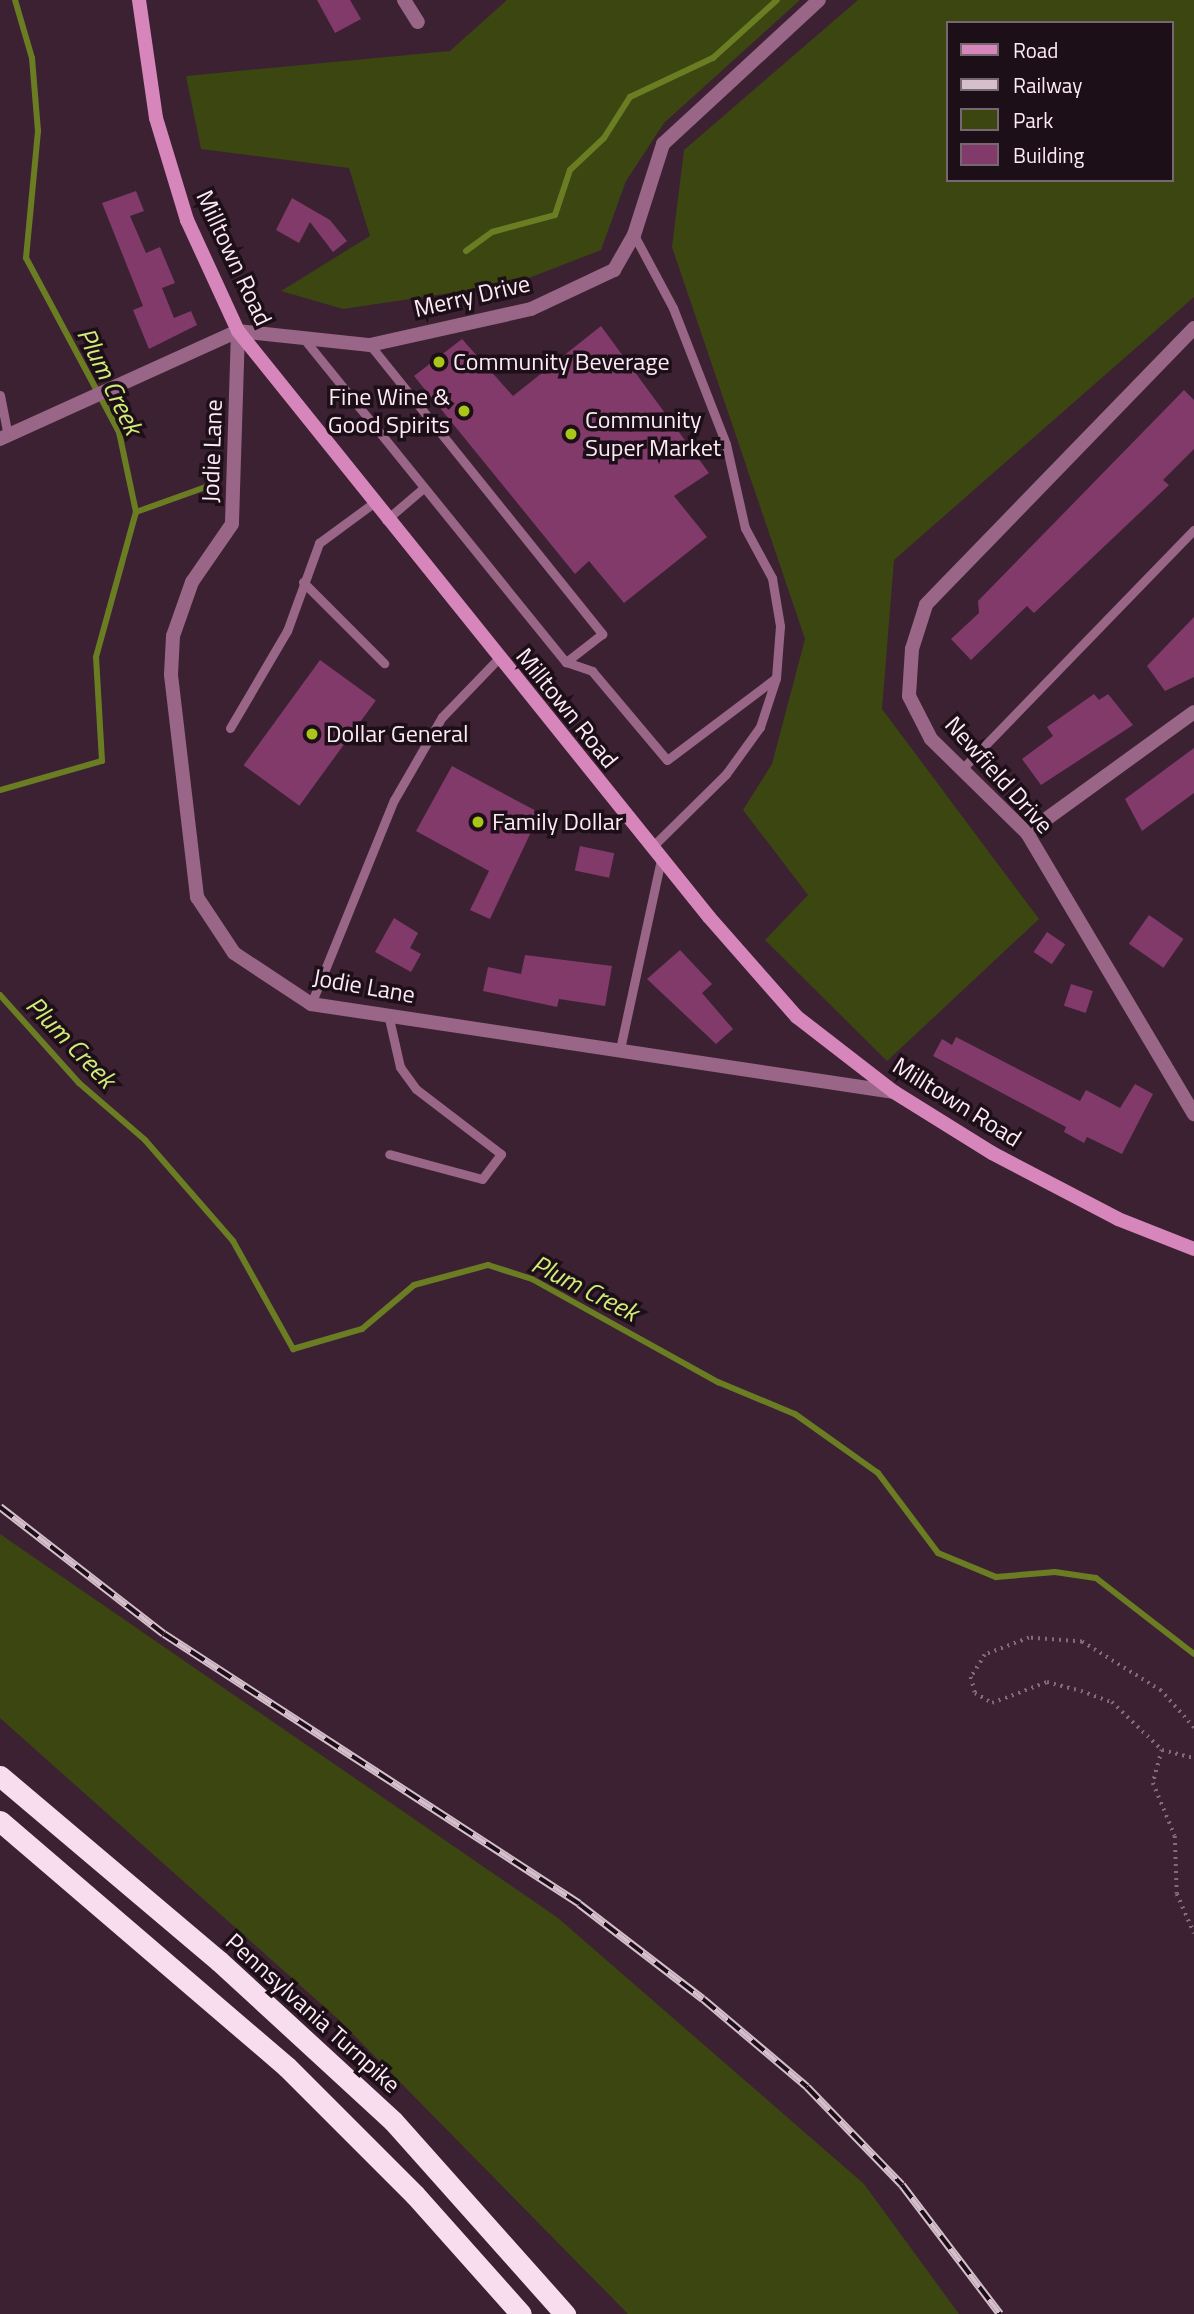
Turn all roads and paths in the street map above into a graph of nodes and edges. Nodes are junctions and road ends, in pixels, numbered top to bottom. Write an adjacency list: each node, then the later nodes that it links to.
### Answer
1 (139, 0): 7 (street, Milltown Road)
2 (404, 0): 4 (street)
3 (818, 0): 5 (street, Merry Drive)
4 (418, 23)
5 (634, 235): 9 (street, Merry Drive); 20 (lane)
6 (1194, 328): 23 (street, Newfield Drive)
7 (238, 331): 8 (street, Merry Drive); 11 (street); 13 (street, Milltown Road); 27 (street, Jodie Lane)
8 (304, 339): 9 (street, Merry Drive); 12 (lane)
9 (369, 345): 18 (lane)
10 (0, 395): 11 (lane)
11 (4, 438)
12 (421, 490): 14 (lane); 18 (lane)
13 (372, 504): 14 (street, Milltown Road); 16 (lane)
14 (386, 520): 17 (street, Milltown Road)
15 (1194, 530): 23 (lane)
16 (303, 582): 19 (lane); 22 (lane)
17 (498, 659): 25 (street, Milltown Road); 27 (lane)
18 (566, 662): 20 (lane)
19 (384, 663)
20 (776, 678): 25 (lane)
21 (1194, 712): 24 (street)
22 (230, 728)
23 (962, 769): 24 (street, Newfield Drive)
24 (1027, 833): 31 (street, Newfield Drive)
25 (652, 847): 26 (street, Milltown Road)
26 (661, 859): 29 (lane); 30 (street, Milltown Road)
27 (311, 1004): 28 (street, Jodie Lane)
28 (388, 1014): 29 (street, Jodie Lane); 32 (lane)
29 (620, 1049): 30 (street, Jodie Lane)
30 (894, 1091): 33 (street, Milltown Road)
31 (1194, 1114)
32 (390, 1154)
33 (1194, 1249)
34 (1194, 1728): 35 (path)
35 (1161, 1750): 36 (path); 39 (path)
36 (1194, 1758)
37 (0, 1776): 42 (highway, Pennsylvania Turnpike)
38 (0, 1821): 41 (highway)
39 (1192, 1924): 40 (path)
40 (1194, 1933)
41 (521, 2314)
42 (565, 2314)

